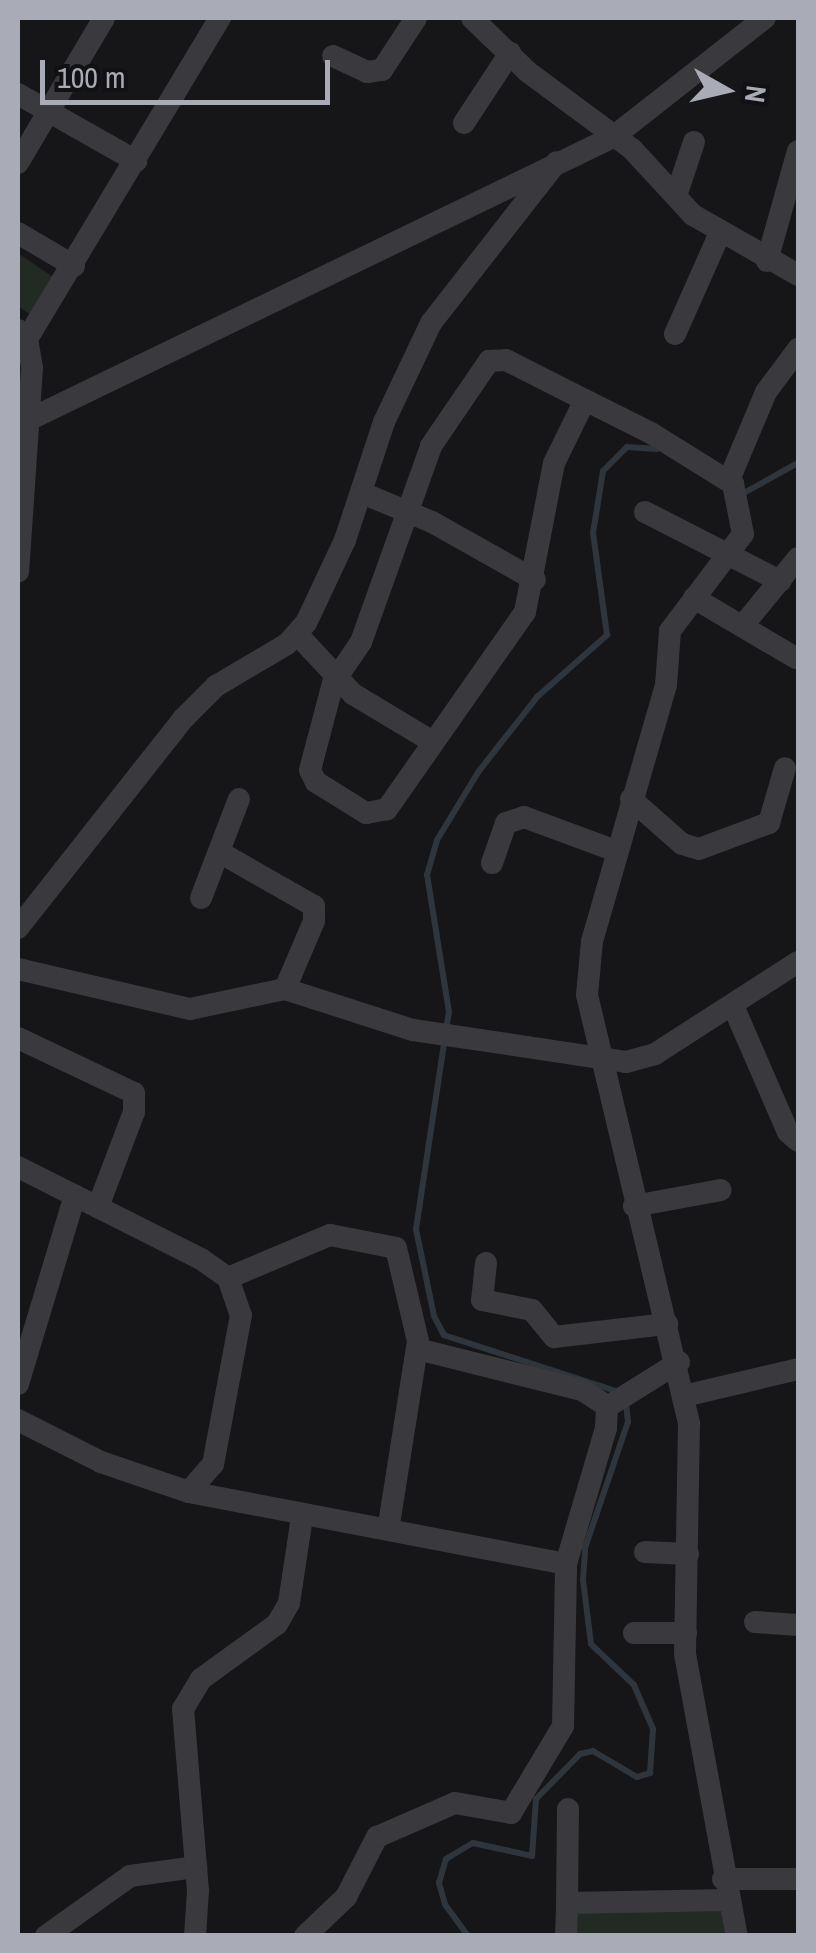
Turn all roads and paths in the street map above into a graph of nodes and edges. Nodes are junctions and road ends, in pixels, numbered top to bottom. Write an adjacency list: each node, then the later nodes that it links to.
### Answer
1 (104, 18): 9 (street)
2 (220, 18): 14 (street)
3 (416, 18): 7 (street)
4 (472, 18): 6 (street)
5 (766, 18): 11 (street)
6 (510, 53): 10 (street); 11 (street)
7 (333, 56)
8 (18, 94): 9 (street)
9 (48, 111): 14 (street); 16 (street)
10 (464, 123)
11 (614, 136): 15 (street); 17 (street)
12 (694, 142): 17 (street)
13 (798, 151): 20 (street)
14 (136, 160): 21 (street)
15 (557, 162): 27 (street); 29 (street)
16 (18, 163)
17 (676, 196): 19 (street)
18 (18, 233): 21 (street)
19 (720, 233): 20 (street); 23 (street)
20 (767, 260): 22 (street)
21 (74, 266): 24 (street)
22 (798, 275)
23 (675, 334)
24 (22, 335): 27 (street)
25 (798, 349): 28 (street)
26 (585, 400): 28 (street); 30 (street); 35 (street)
27 (24, 422): 34 (street)
28 (728, 480): 32 (street)
29 (362, 494): 30 (street); 39 (street)
30 (411, 512): 35 (street); 41 (street)
31 (645, 512): 32 (street)
32 (729, 552): 36 (street); 37 (street)
33 (798, 558): 36 (street)
34 (18, 572)
35 (535, 580): 42 (street)
36 (780, 580): 38 (street)
37 (694, 598): 38 (street); 45 (street)
38 (745, 623): 40 (street)
39 (297, 634): 41 (street); 50 (street)
40 (796, 658)
41 (337, 675): 42 (street); 42 (street)
42 (433, 742)
43 (785, 768): 45 (street)
44 (239, 799): 47 (street)
45 (631, 799): 46 (street)
46 (616, 850): 48 (street); 56 (street)
47 (222, 854): 49 (street); 53 (street)
48 (492, 863)
49 (201, 898)
50 (18, 928)
51 (798, 962): 54 (street)
52 (18, 968): 53 (street)
53 (285, 988): 56 (street)
54 (734, 1008): 56 (street); 57 (street)
55 (18, 1038): 62 (street)
56 (601, 1060): 61 (street)
57 (798, 1141)
58 (18, 1167): 60 (street)
59 (722, 1190): 61 (street)
60 (76, 1195): 62 (street); 69 (street)
61 (634, 1206): 65 (street)
62 (98, 1207): 64 (street)
63 (486, 1262): 65 (street)
64 (228, 1278): 66 (street); 73 (street)
65 (667, 1324): 67 (street)
66 (417, 1349): 71 (street); 75 (street)
67 (679, 1362): 70 (street); 71 (street)
68 (798, 1369): 70 (street)
69 (18, 1384)
70 (684, 1396): 77 (street)
71 (607, 1407): 78 (street)
72 (18, 1420): 73 (street)
73 (190, 1492): 74 (street)
74 (302, 1517): 75 (street); 84 (street)
75 (388, 1530): 78 (street)
76 (645, 1552): 77 (street)
77 (688, 1554): 82 (street)
78 (566, 1564): 90 (street)
79 (755, 1622): 80 (street)
80 (798, 1625)
81 (634, 1632): 82 (street)
82 (686, 1633): 86 (street)
83 (568, 1809): 87 (street)
84 (196, 1867): 88 (street); 89 (street)
85 (798, 1880): 86 (street)
86 (726, 1890): 87 (street); 92 (street)
87 (567, 1903): 91 (street)
88 (46, 1936)
89 (195, 1936)
90 (305, 1936)
91 (566, 1936)
92 (737, 1936)

